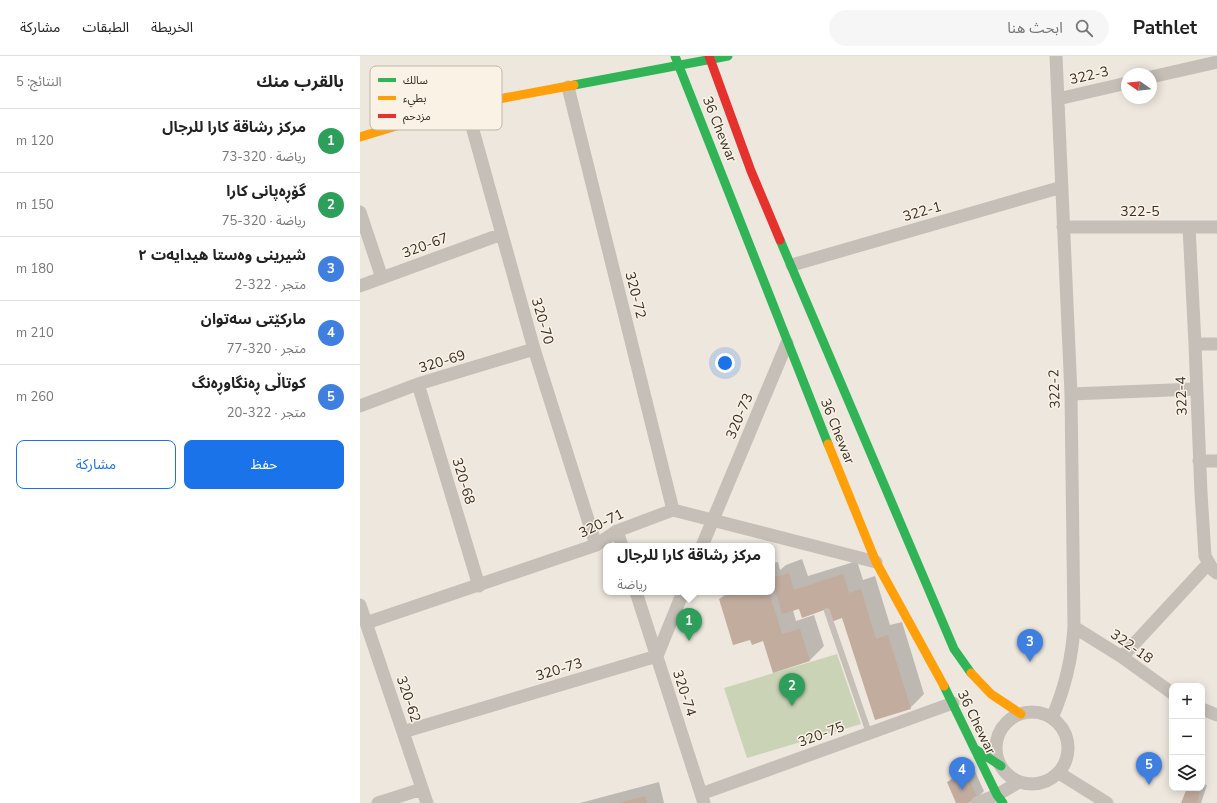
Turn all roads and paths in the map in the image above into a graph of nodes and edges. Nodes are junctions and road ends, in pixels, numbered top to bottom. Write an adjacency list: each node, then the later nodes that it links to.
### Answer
1 (675, 56): 6 (street, 36 Chewar)
2 (728, 56): 4 (street)
3 (1056, 56): 11 (street, 322-2)
4 (710, 58): 6 (street); 21 (street)
5 (1217, 62): 7 (street)
6 (680, 66): 9 (street); 24 (street, 36 Chewar)
7 (1157, 76)
8 (1121, 84): 11 (street, 322-3)
9 (568, 87): 10 (street); 34 (street, 320-72)
10 (502, 99)
11 (1058, 99): 15 (street, 322-2)
12 (386, 130): 14 (street)
13 (473, 130): 20 (street, 320-70)
14 (360, 138)
15 (1062, 187): 17 (street, 322-2); 21 (street, 322-1)
16 (360, 212): 22 (street)
17 (1063, 227): 18 (street, 322-5); 30 (street, 322-2)
18 (1189, 227): 19 (street, 322-5); 25 (street, 322-4)
19 (1217, 228)
20 (502, 234): 22 (street, 320-67); 27 (street, 320-70)
21 (792, 265): 54 (street)
22 (382, 278): 23 (street, 320-67)
23 (360, 286)
24 (787, 343): 35 (street, 320-73); 40 (street, 36 Chewar)
25 (1196, 344): 26 (street); 29 (street, 322-4)
26 (1217, 344)
27 (534, 349): 28 (street, 320-69); 39 (street, 320-70)
28 (418, 384): 31 (street, 320-69); 42 (street, 320-68)
29 (1196, 390): 30 (street); 32 (street, 322-4)
30 (1071, 394): 48 (street, 322-2)
31 (360, 406)
32 (1200, 461): 33 (street); 41 (street, 322-4)
33 (1217, 461)
34 (673, 510): 35 (street); 36 (street, 320-71)
35 (714, 519): 38 (street, 320-73); 40 (street)
36 (617, 531): 37 (street); 39 (street, 320-71)
37 (621, 543)
38 (703, 543)
39 (596, 545): 42 (street, 320-71)
40 (876, 562): 52 (street, 36 Chewar)
41 (1213, 568): 50 (street)
42 (479, 586): 47 (street, 320-71)
43 (637, 595): 49 (street, 320-74)
44 (682, 595): 49 (street)
45 (360, 605): 47 (street, 320-62)
46 (826, 611): 58 (lane)
47 (366, 623): 57 (street, 320-62)
48 (1074, 627): 50 (street, 322-18); 56 (street, 322-2)
49 (657, 656): 57 (street, 320-73); 64 (street, 320-74)
50 (1122, 657): 51 (street, 322-18)
51 (1169, 691)
52 (953, 703): 58 (street, 320-75); 59 (street, 36 Chewar)
53 (1205, 710): 55 (street)
54 (1021, 714): 56 (street); 60 (street)
55 (1217, 715)
56 (1052, 718): 61 (street)
57 (403, 732): 63 (street, 320-62)
58 (869, 734): 64 (street, 320-75)
59 (974, 748): 60 (street); 65 (street, 36 Chewar)
60 (1001, 766): 62 (street)
61 (1059, 773): 62 (street); 69 (street)
62 (1019, 782): 65 (street)
63 (422, 790): 66 (street); 67 (street, 320-62)
64 (702, 799)
65 (1000, 799): 68 (street)
66 (378, 803)
67 (427, 803)
68 (977, 803)
69 (1107, 803)

